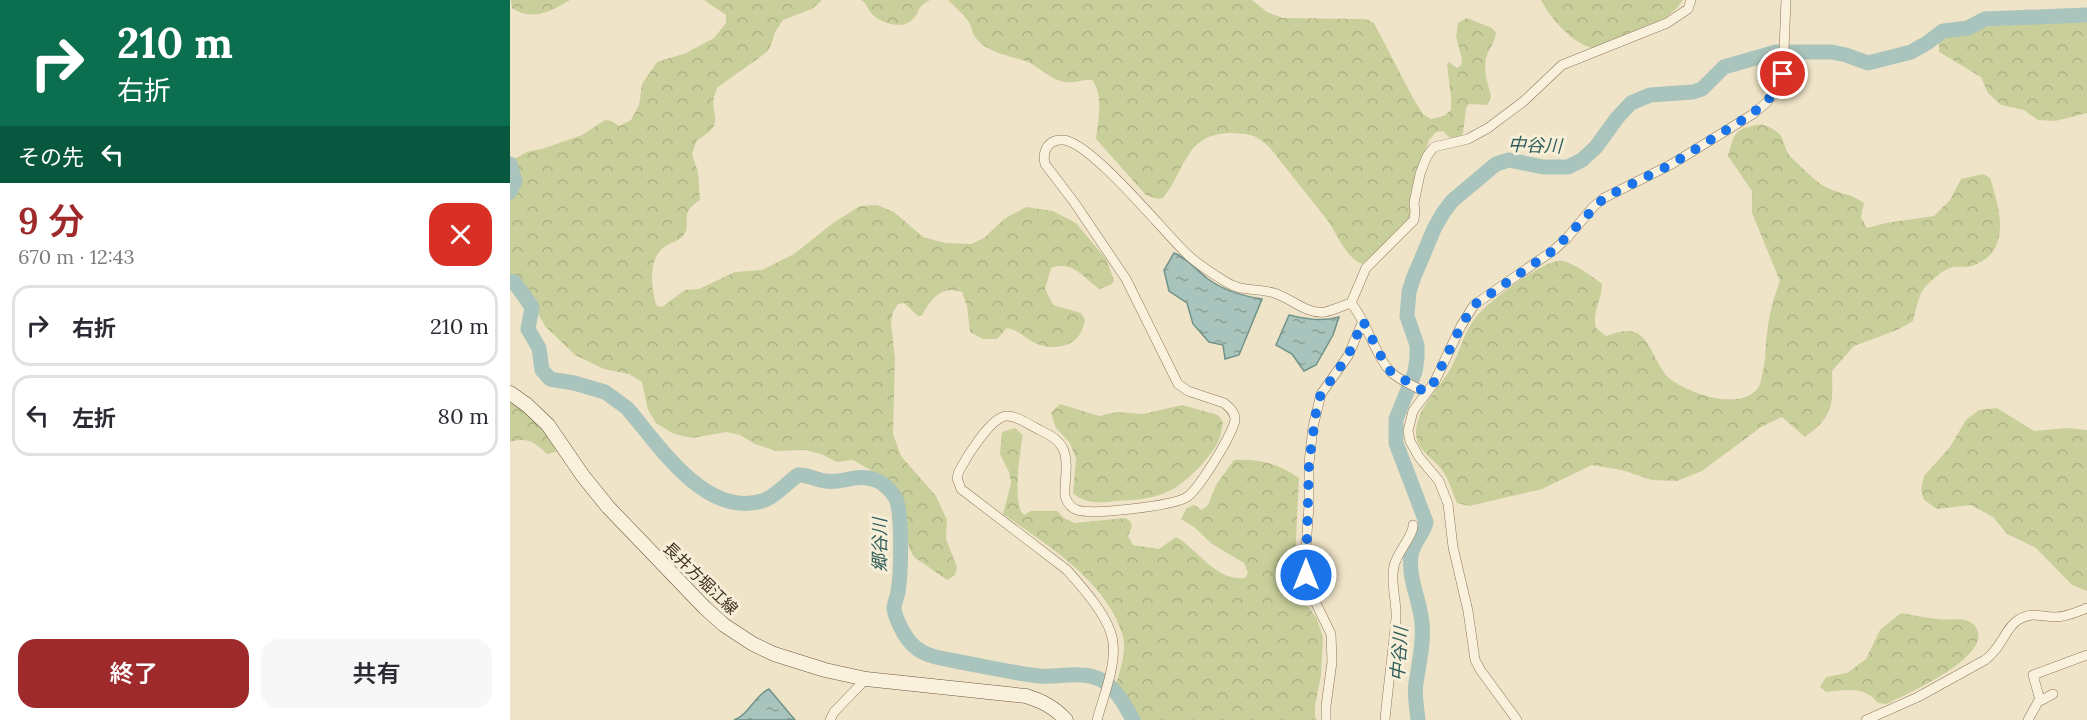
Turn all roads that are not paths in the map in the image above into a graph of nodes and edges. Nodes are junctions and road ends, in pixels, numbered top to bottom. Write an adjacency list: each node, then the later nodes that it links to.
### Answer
1 (1691, 0): 3 (street)
2 (1786, 0): 5 (street)
3 (1351, 303): 4 (street); 16 (street)
4 (1363, 321): 5 (street); 17 (street)
5 (1421, 389): 19 (street)
6 (510, 393): 10 (main road, 長井方堀江線)
7 (1413, 525): 18 (street)
8 (2087, 608): 20 (street)
9 (2087, 655): 12 (street)
10 (866, 679): 14 (street); 15 (main road, 長井方堀江線)
11 (2053, 694): 12 (street)
12 (2040, 700): 13 (street)
13 (2031, 719)
14 (830, 720)
15 (1066, 720)
16 (1096, 720)
17 (1326, 720)
18 (1385, 720)
19 (1517, 720)
20 (1866, 720)

